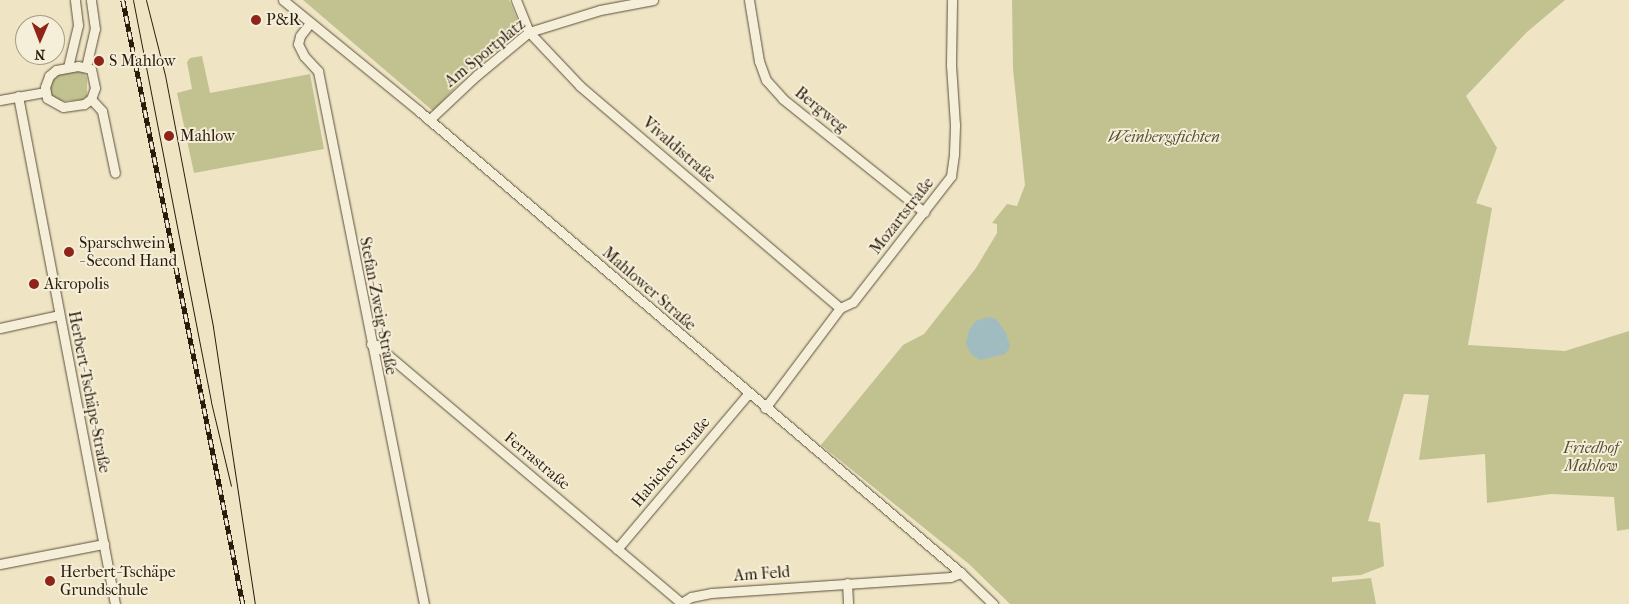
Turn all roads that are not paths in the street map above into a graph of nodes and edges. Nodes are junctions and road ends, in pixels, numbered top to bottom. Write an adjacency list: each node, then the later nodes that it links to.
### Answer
1 (74, 0): 10 (street)
2 (91, 0): 11 (street)
3 (283, 0): 8 (street, Mahlower Straße)
4 (516, 0): 9 (street, Vivaldistraße)
5 (653, 0): 9 (street, Am Sportplatz)
6 (749, 0): 18 (street, Bergweg)
7 (952, 0): 18 (street, Mozartstraße)
8 (310, 23): 16 (street, Mahlower Straße); 22 (street, Stefan-Zweig-Straße)
9 (530, 32): 16 (street, Am Sportplatz); 19 (street, Vivaldistraße)
10 (68, 67): 11 (street); 12 (street)
11 (86, 67): 14 (street)
12 (45, 92): 13 (street); 14 (street)
13 (18, 96): 15 (street); 20 (street, Herbert-Tschäpe-Straße)
14 (91, 99): 17 (street)
15 (0, 100)
16 (429, 120): 23 (street, Mahlower Straße)
17 (115, 172)
18 (924, 212): 19 (street, Mozartstraße)
19 (840, 308): 24 (street, Mozartstraße)
20 (60, 315): 21 (street); 25 (street, Herbert-Tschäpe-Straße)
21 (0, 328)
22 (370, 344): 26 (street, Ferrastraße); 31 (street, Stefan-Zweig-Straße)
23 (748, 394): 24 (street, Mahlower Straße); 26 (street, Habicher Straße)
24 (765, 408): 28 (street, Mahlower Straße)
25 (104, 544): 27 (street); 30 (street, Herbert-Tschäpe-Straße)
26 (618, 549): 32 (street, Ferrastraße)
27 (0, 564)
28 (961, 573): 29 (street, Am Feld); 34 (street, Mahlower Straße)
29 (847, 583): 32 (street, Am Feld); 33 (street)
30 (115, 604)
31 (424, 604)
32 (681, 604)
33 (848, 604)
34 (993, 604)

